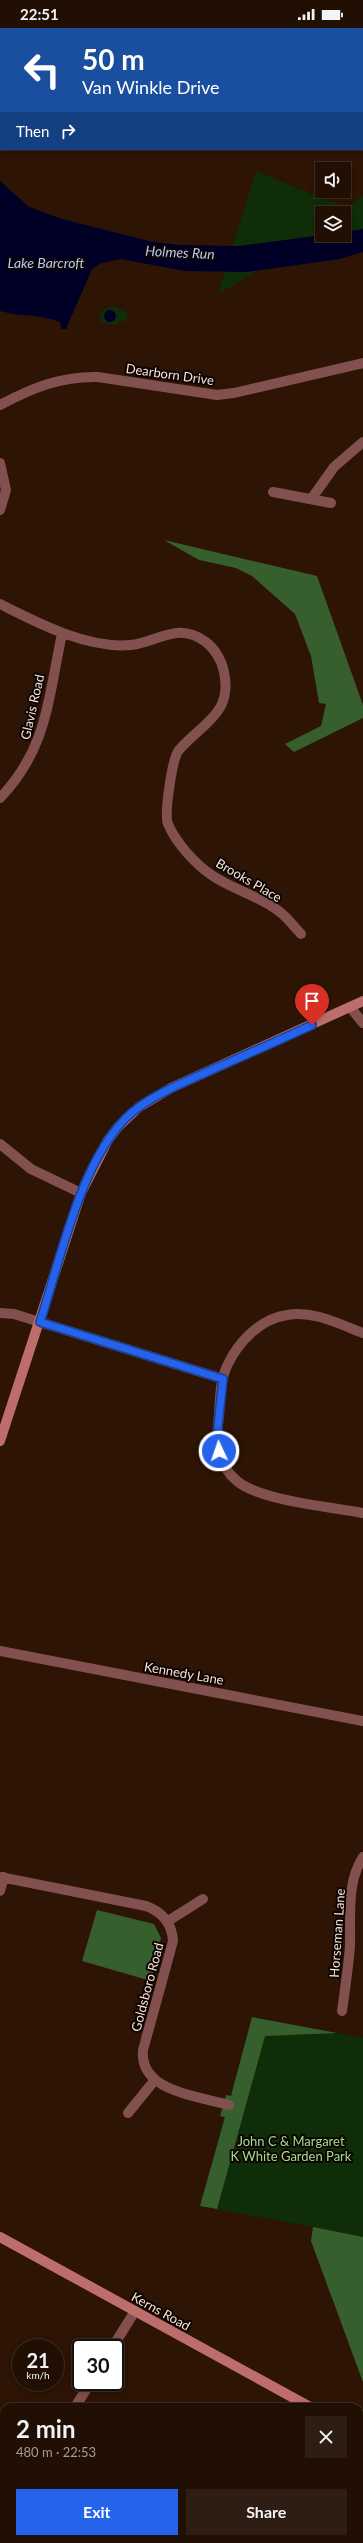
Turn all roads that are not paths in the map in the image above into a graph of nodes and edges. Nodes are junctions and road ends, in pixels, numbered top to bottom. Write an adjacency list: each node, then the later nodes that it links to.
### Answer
1 (363, 363): 2 (street, Dearborn Drive)
2 (0, 405)
3 (363, 442): 6 (street)
4 (0, 463): 8 (street)
5 (273, 492): 6 (street)
6 (312, 498): 7 (street)
7 (331, 503)
8 (0, 510)
9 (0, 604): 10 (street, Brooks Place)
10 (62, 634): 11 (street, Glavis Road); 12 (street, Brooks Place)
11 (0, 798)
12 (301, 934)
13 (363, 1001): 14 (main road)
14 (350, 1007): 15 (street); 17 (main road)
15 (363, 1023)
16 (0, 1144): 17 (street)
17 (81, 1193): 19 (main road)
18 (0, 1313): 19 (street)
19 (40, 1322): 21 (street); 22 (main road)
20 (363, 1333): 21 (street)
21 (223, 1379): 23 (street)
22 (0, 1441)
23 (363, 1513)
24 (0, 1651): 25 (street, Kennedy Lane)
25 (363, 1721)
26 (363, 1857): 31 (street, Horseman Lane)
27 (2, 1877): 28 (street); 30 (street)
28 (0, 1891)
29 (203, 1899): 30 (street)
30 (168, 1921): 32 (street, Goldsboro Road)
31 (342, 2011)
32 (154, 2081): 33 (street); 34 (street)
33 (229, 2105)
34 (128, 2114)
35 (0, 2237): 36 (main road, Kerns Road)
36 (135, 2311): 37 (street); 40 (main road, Kerns Road)
37 (118, 2339)
38 (85, 2391): 39 (street)
39 (77, 2403)
40 (303, 2403)

